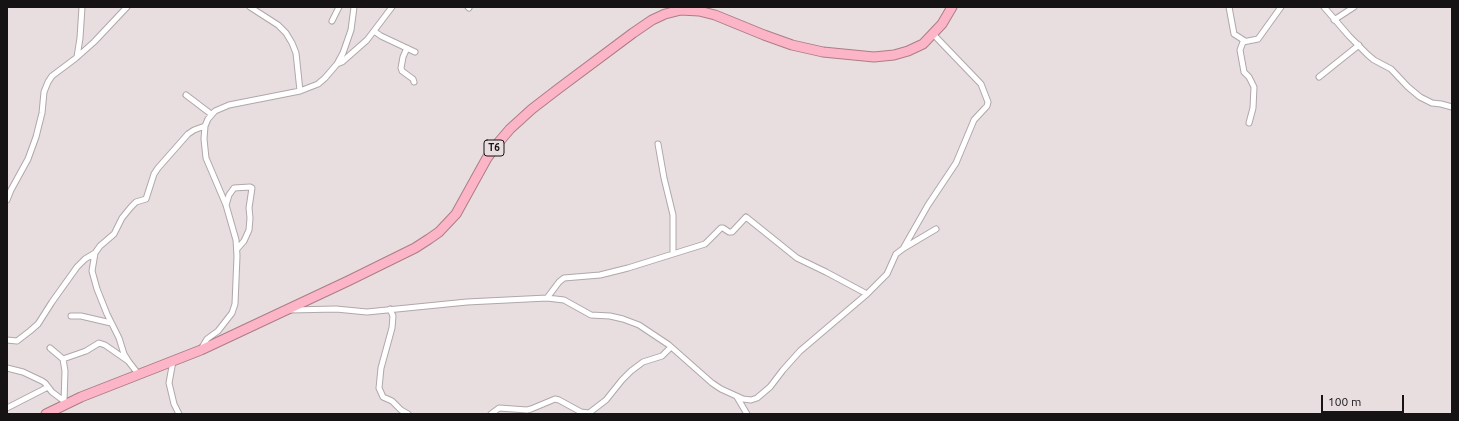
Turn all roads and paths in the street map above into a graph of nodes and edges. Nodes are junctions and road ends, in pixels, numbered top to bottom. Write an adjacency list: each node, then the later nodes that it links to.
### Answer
1 (82, 7): 20 (street)
2 (127, 7): 20 (street)
3 (250, 7): 24 (street)
4 (340, 7): 13 (street)
5 (354, 7): 21 (street)
6 (392, 7): 14 (street)
7 (952, 7): 15 (highway, T6)
8 (1229, 7): 16 (street)
9 (1281, 7): 16 (street)
10 (1324, 7): 12 (street)
11 (1354, 7): 12 (street)
12 (1334, 20): 17 (street)
13 (332, 21)
14 (374, 31): 18 (street); 21 (street)
15 (933, 34): 34 (street); 41 (highway, T6)
16 (1245, 42): 28 (street)
17 (1359, 45): 22 (street); 26 (street)
18 (407, 48): 19 (street); 23 (street)
19 (415, 52)
20 (76, 58): 31 (street)
21 (337, 64): 24 (street)
22 (1319, 77)
23 (414, 82)
24 (300, 91): 27 (street)
25 (186, 95): 27 (street)
26 (1452, 107)
27 (211, 114): 29 (street)
28 (1249, 123)
29 (205, 126): 32 (street); 36 (street)
30 (658, 144): 37 (street)
31 (7, 200)
32 (226, 205): 35 (street); 35 (street)
33 (936, 229): 34 (street)
34 (904, 248): 38 (street)
35 (237, 249): 47 (street)
36 (95, 253): 43 (street); 44 (street)
37 (672, 253): 38 (street); 39 (street)
38 (867, 294): 54 (street)
39 (547, 298): 40 (street); 45 (street)
40 (390, 309): 41 (street); 59 (street)
41 (285, 310): 47 (highway, T6)
42 (71, 316): 43 (street)
43 (111, 323): 50 (street)
44 (7, 340)
45 (671, 347): 54 (street); 60 (street)
46 (50, 348): 48 (street)
47 (201, 350): 49 (highway, T6)
48 (63, 359): 50 (street); 55 (street)
49 (173, 361): 52 (highway, T6); 58 (street)
50 (129, 362): 52 (street)
51 (7, 368): 53 (street)
52 (139, 375): 55 (highway, T6)
53 (48, 386): 55 (street); 56 (street)
54 (736, 396): 61 (street)
55 (64, 403): 57 (highway, T6)
56 (7, 408)
57 (46, 414)
58 (179, 414)
59 (408, 414)
60 (491, 414)
61 (747, 414)

